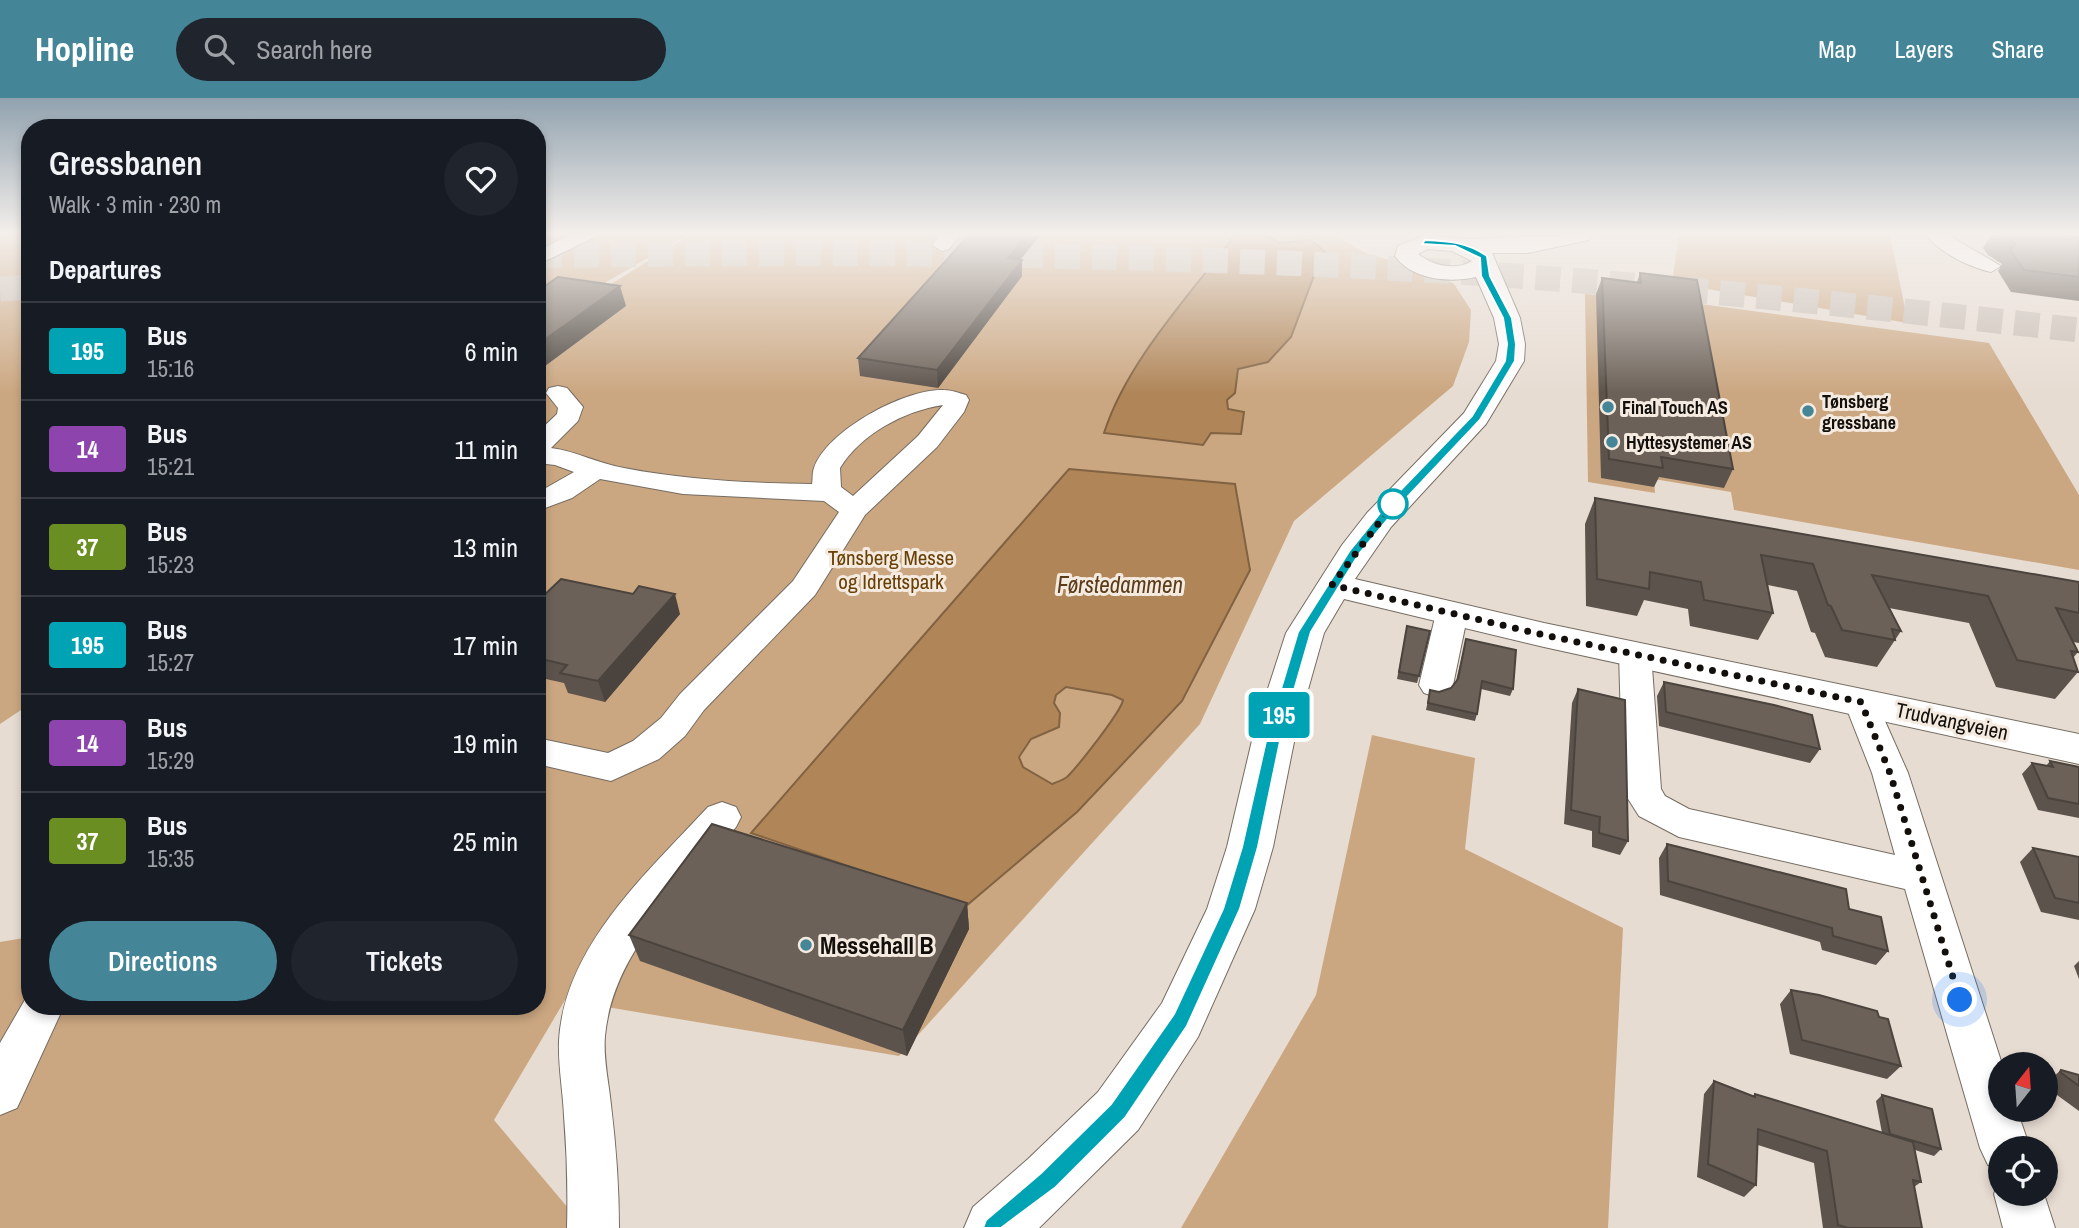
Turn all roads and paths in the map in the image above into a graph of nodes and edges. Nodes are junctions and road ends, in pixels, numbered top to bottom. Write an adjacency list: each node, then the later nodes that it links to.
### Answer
1 (1472, 288): 3 (main road)
2 (1494, 288): 3 (main road)
3 (1499, 376): 10 (main road)
4 (558, 393): 5 (street)
5 (546, 439)
6 (546, 456): 7 (street)
7 (595, 470): 8 (street); 9 (street)
8 (546, 499)
9 (842, 502): 9 (street); 16 (street)
10 (1332, 585): 11 (main road, Trudvangveien); 24 (main road)
11 (1452, 613): 12 (main road, Trudvangveien); 13 (street)
12 (1635, 654): 14 (main road, Trudvangveien); 18 (street)
13 (1436, 685)
14 (1861, 702): 15 (main road, Trudvangveien); 18 (street)
15 (2079, 749)
16 (546, 753)
17 (722, 817): 23 (street)
18 (1922, 877): 21 (street)
19 (38, 1015): 20 (street)
20 (0, 1092)
21 (2001, 1136)
22 (2023, 1206): 25 (street)
23 (593, 1228)
24 (994, 1228)
25 (2029, 1228)

